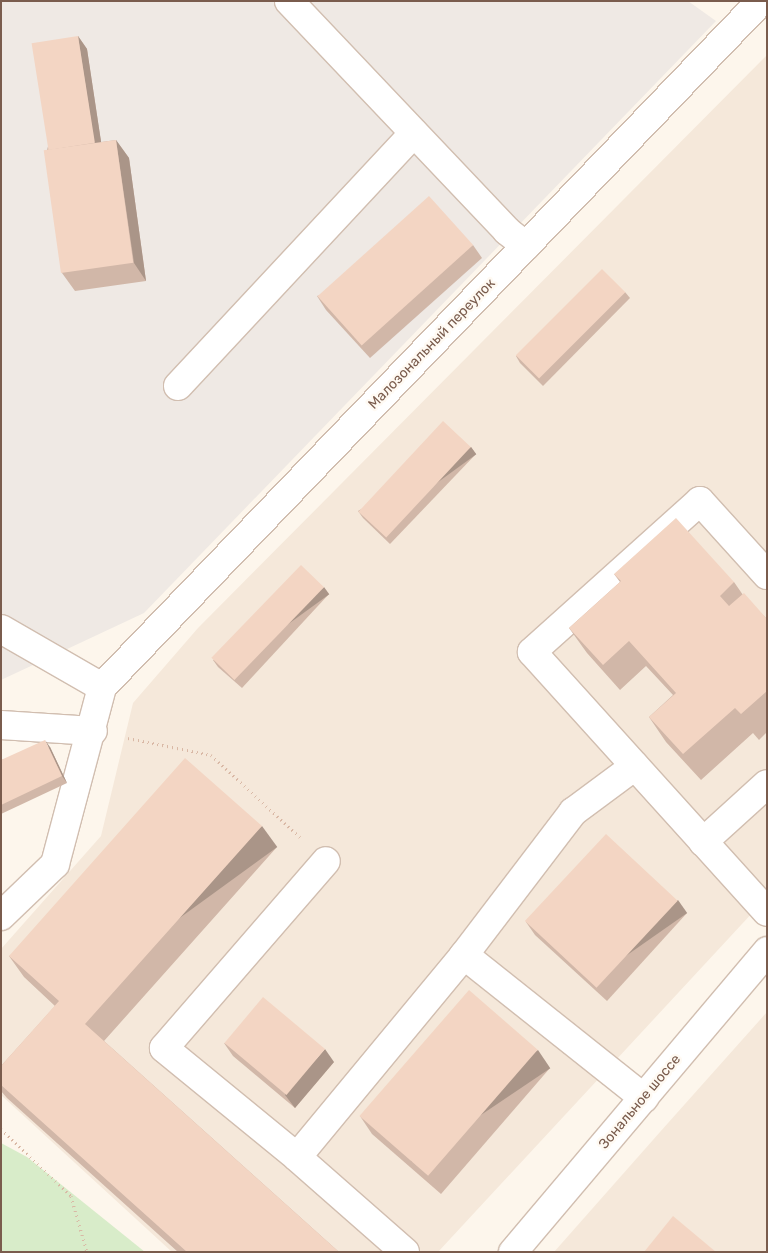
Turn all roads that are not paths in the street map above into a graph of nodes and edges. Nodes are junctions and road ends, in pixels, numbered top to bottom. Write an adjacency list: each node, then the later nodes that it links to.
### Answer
1 (288, 1): 3 (street)
2 (761, 1): 4 (street, Малозональный переулок)
3 (414, 133): 4 (street); 5 (street)
4 (526, 246): 8 (street, Малозональный переулок)
5 (178, 386)
6 (767, 575): 11 (street)
7 (1, 629): 8 (street)
8 (102, 687): 10 (street)
9 (1, 725): 10 (street)
10 (94, 731): 16 (street)
11 (636, 766): 13 (street); 18 (street)
12 (767, 784): 13 (street)
13 (703, 842): 15 (street)
14 (326, 861): 20 (street)
15 (767, 912)
16 (1, 916)
17 (767, 951): 19 (street, Зональное шоссе)
18 (464, 955): 19 (street); 20 (street)
19 (644, 1098): 22 (street, Зональное шоссе)
20 (297, 1157): 21 (street)
21 (405, 1252)
22 (513, 1252)

